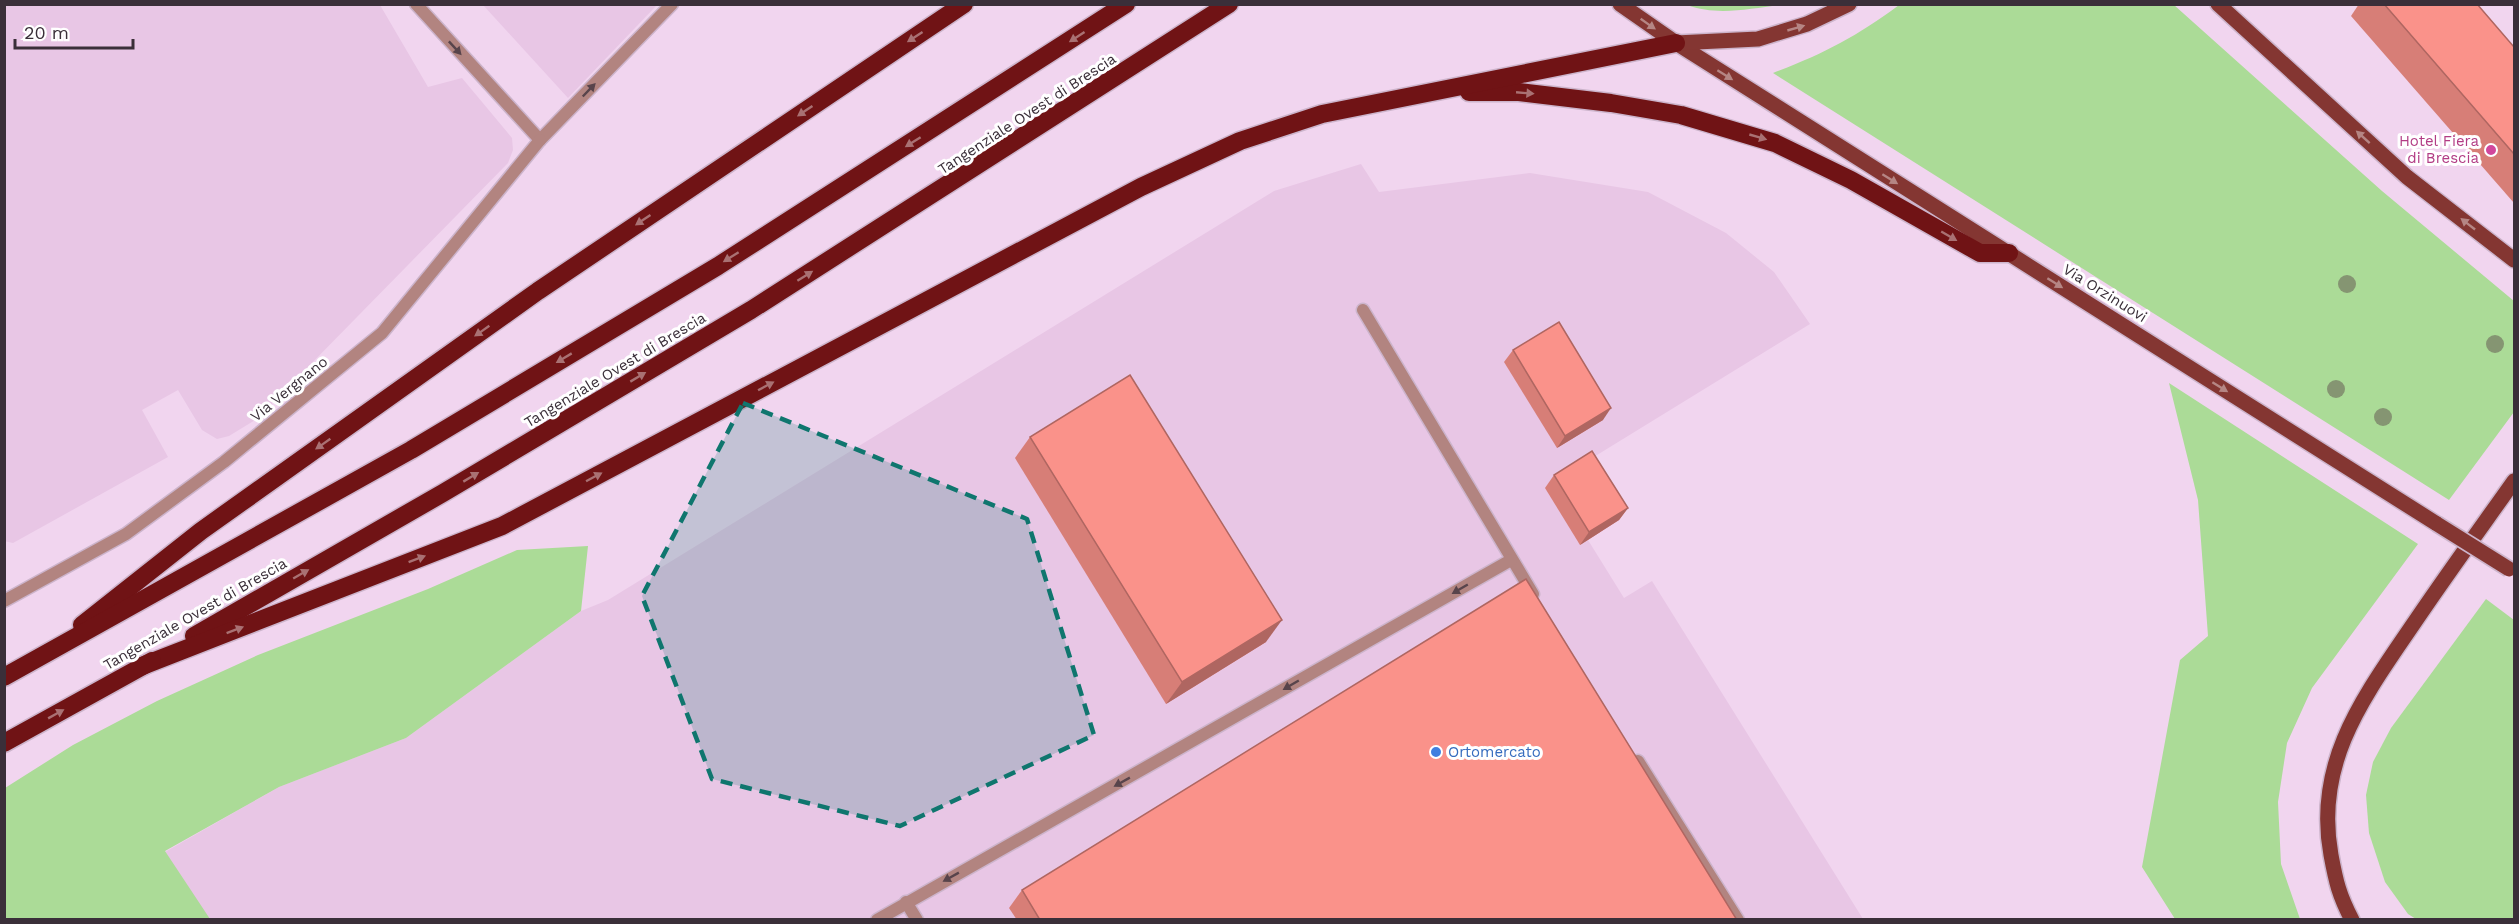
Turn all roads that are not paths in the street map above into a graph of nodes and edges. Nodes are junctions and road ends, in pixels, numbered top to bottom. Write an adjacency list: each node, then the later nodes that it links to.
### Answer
1 (416, 4): 11 (street, one-way to 11)
2 (672, 4): 11 (street, Via Vergnano, one-way to 2)
3 (964, 4): 20 (highway, one-way to 20)
4 (1126, 4): 20 (highway, one-way to 20)
5 (1229, 4): 21 (highway, Tangenziale Ovest di Brescia, one-way to 5)
6 (1620, 4): 9 (main road, Via Orzinuovi, one-way to 9)
7 (1849, 4): 9 (main road, one-way to 7)
8 (2218, 4): 13 (main road, one-way to 8)
9 (1676, 43): 10 (highway); 12 (main road, Via Orzinuovi, one-way to 12)
10 (1425, 92): 12 (highway, one-way to 12); 21 (highway, one-way to 10)
11 (540, 140): 18 (street, Via Vergnano)
12 (2009, 254): 17 (main road, Via Orzinuovi, one-way to 17, bridge)
13 (2514, 260)
14 (1363, 310): 16 (street)
15 (2514, 481): 29 (main road)
16 (1511, 560): 19 (street); 25 (street, one-way to 25)
17 (2512, 571)
18 (4, 601)
19 (1543, 610)
20 (42, 656): 22 (highway)
21 (142, 666): 23 (highway, Tangenziale Ovest di Brescia, one-way to 21)
22 (4, 677)
23 (4, 743)
24 (1631, 750): 28 (street)
25 (906, 902): 26 (street); 27 (street)
26 (876, 920)
27 (916, 920)
28 (1738, 920)
29 (2352, 920)

